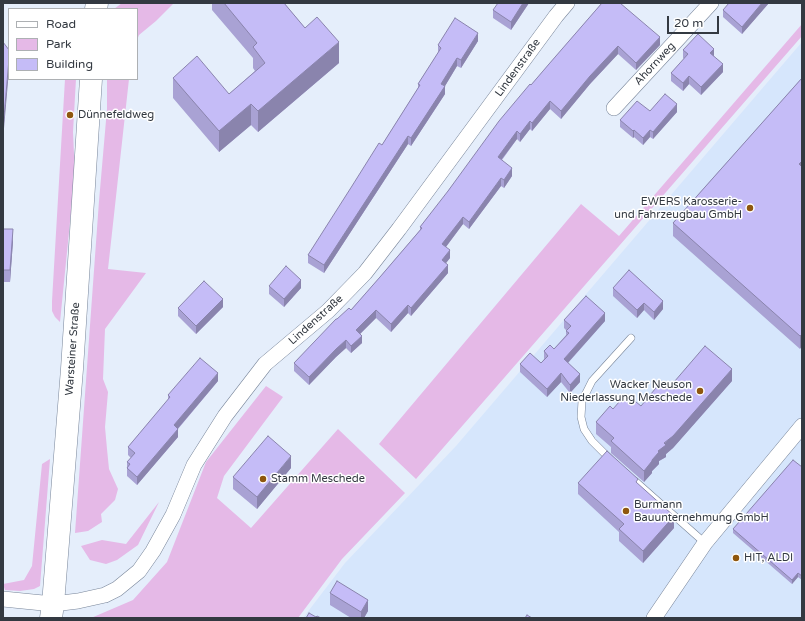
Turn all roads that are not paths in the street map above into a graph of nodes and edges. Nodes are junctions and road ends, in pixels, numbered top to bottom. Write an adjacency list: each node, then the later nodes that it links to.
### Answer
1 (568, 3): 11 (street, Lindenstraße)
2 (712, 3): 4 (street, Ahornweg)
3 (91, 80): 11 (main road, Warsteiner Straße)
4 (614, 108)
5 (632, 338): 7 (lane)
6 (802, 426): 9 (street)
7 (617, 465)
8 (629, 476): 9 (lane)
9 (705, 543): 12 (street)
10 (3, 599): 11 (street, Lindenstraße)
11 (52, 611)
12 (654, 618)

